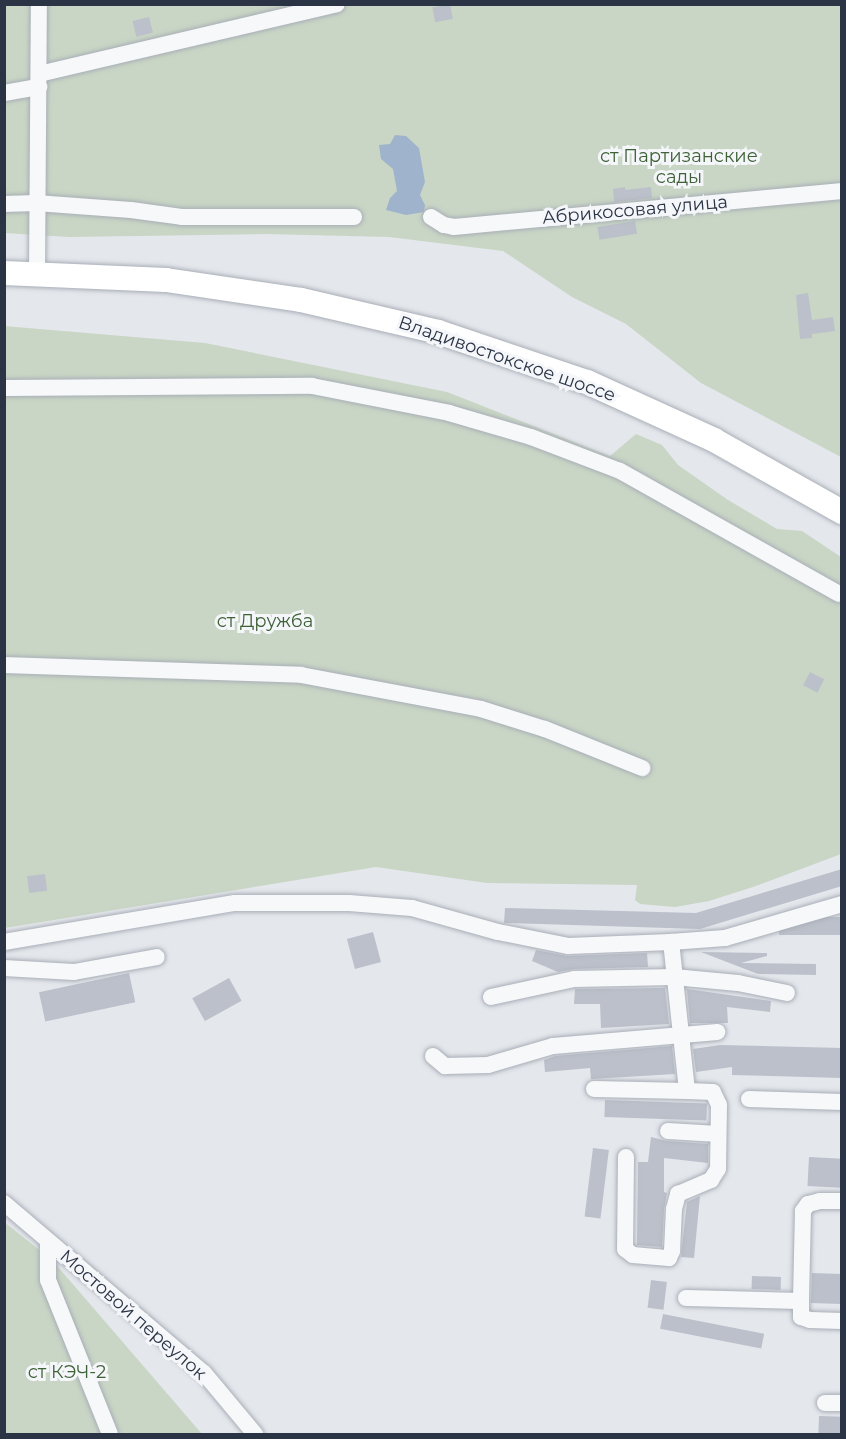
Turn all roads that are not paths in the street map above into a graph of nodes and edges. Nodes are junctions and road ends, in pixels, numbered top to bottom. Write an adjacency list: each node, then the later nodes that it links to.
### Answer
1 (39, 4): 3 (street)
2 (337, 4): 3 (street)
3 (39, 81): 4 (street); 6 (street)
4 (4, 93)
5 (842, 190): 9 (street, Абрикосовая улица)
6 (36, 203): 7 (street); 8 (street); 11 (street)
7 (4, 204)
8 (354, 217)
9 (431, 217)
10 (4, 273): 11 (highway, Владивостокское шоссе)
11 (37, 274): 13 (highway, Владивостокское шоссе)
12 (4, 388): 14 (street)
13 (842, 512)
14 (838, 594)
15 (4, 665): 16 (street)
16 (642, 768)
17 (842, 904): 19 (street)
18 (4, 942): 19 (street)
19 (671, 942): 22 (street)
20 (158, 957): 21 (street)
21 (4, 968)
22 (674, 977): 23 (street); 24 (street); 26 (street)
23 (787, 993)
24 (491, 997)
25 (717, 1032): 26 (street)
26 (682, 1035): 27 (street); 29 (street)
27 (433, 1056)
28 (594, 1089): 29 (street)
29 (687, 1091): 33 (street)
30 (749, 1099): 31 (street)
31 (842, 1102)
32 (668, 1131): 33 (street)
33 (718, 1134): 34 (street)
34 (626, 1157)
35 (842, 1202): 39 (street)
36 (4, 1203): 37 (street, Мостовой переулок)
37 (48, 1242): 41 (street); 42 (street, Мостовой переулок)
38 (686, 1298): 39 (street)
39 (801, 1301): 40 (street)
40 (842, 1321)
41 (110, 1434)
42 (255, 1434)

